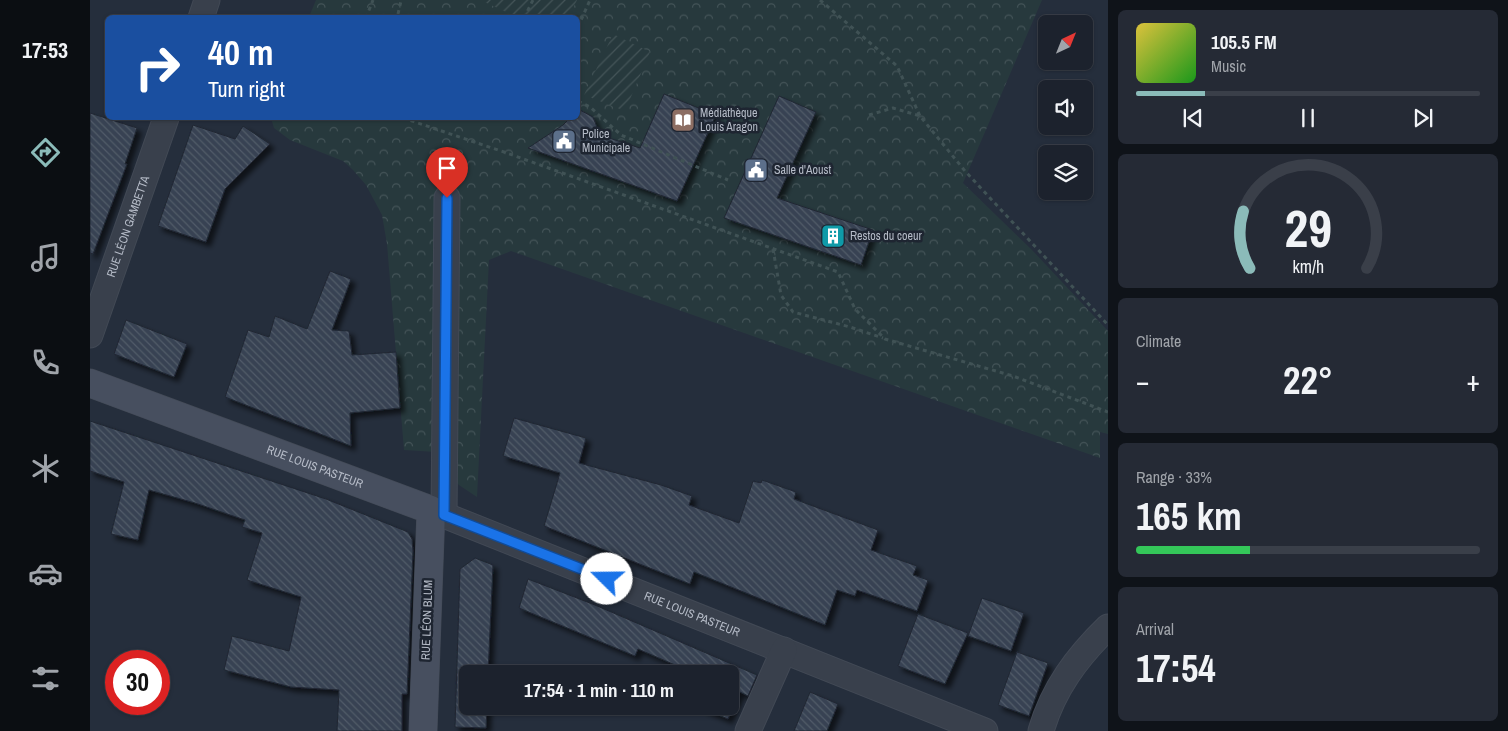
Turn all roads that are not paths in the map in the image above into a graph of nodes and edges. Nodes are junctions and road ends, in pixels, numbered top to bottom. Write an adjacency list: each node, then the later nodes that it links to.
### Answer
1 (207, 0): 2 (street)
2 (202, 15)
3 (165, 120): 5 (street, RUE LÉON GAMBETTA)
4 (447, 198): 7 (street)
5 (90, 335)
6 (90, 383): 7 (street, RUE LOUIS PASTEUR)
7 (437, 513): 9 (street, RUE LOUIS PASTEUR); 10 (street, RUE LÉON BLUM)
8 (1108, 627): 13 (street)
9 (784, 650): 11 (street); 12 (street, RUE LOUIS PASTEUR)
10 (423, 731)
11 (748, 731)
12 (985, 731)
13 (1041, 731)

